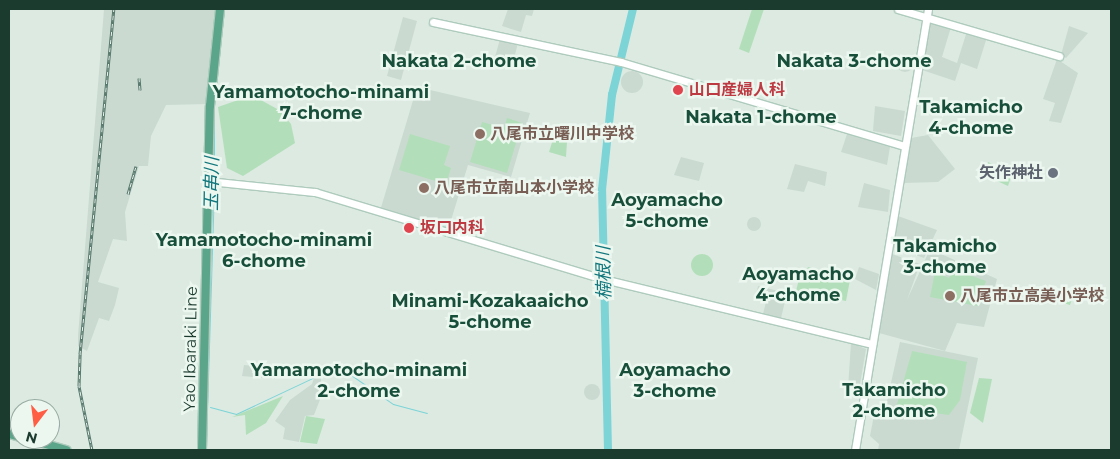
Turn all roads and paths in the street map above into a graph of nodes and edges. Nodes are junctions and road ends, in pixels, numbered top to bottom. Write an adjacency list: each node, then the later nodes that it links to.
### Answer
1 (220, 9): 7 (main road, Yao Ibaraki Line)
2 (898, 9): 3 (street)
3 (927, 13): 5 (street); 6 (street)
4 (433, 22): 6 (street)
5 (1059, 56)
6 (905, 146): 8 (street)
7 (211, 182): 8 (street); 9 (main road, Yao Ibaraki Line)
8 (872, 344): 10 (street)
9 (202, 450)
10 (855, 450)

